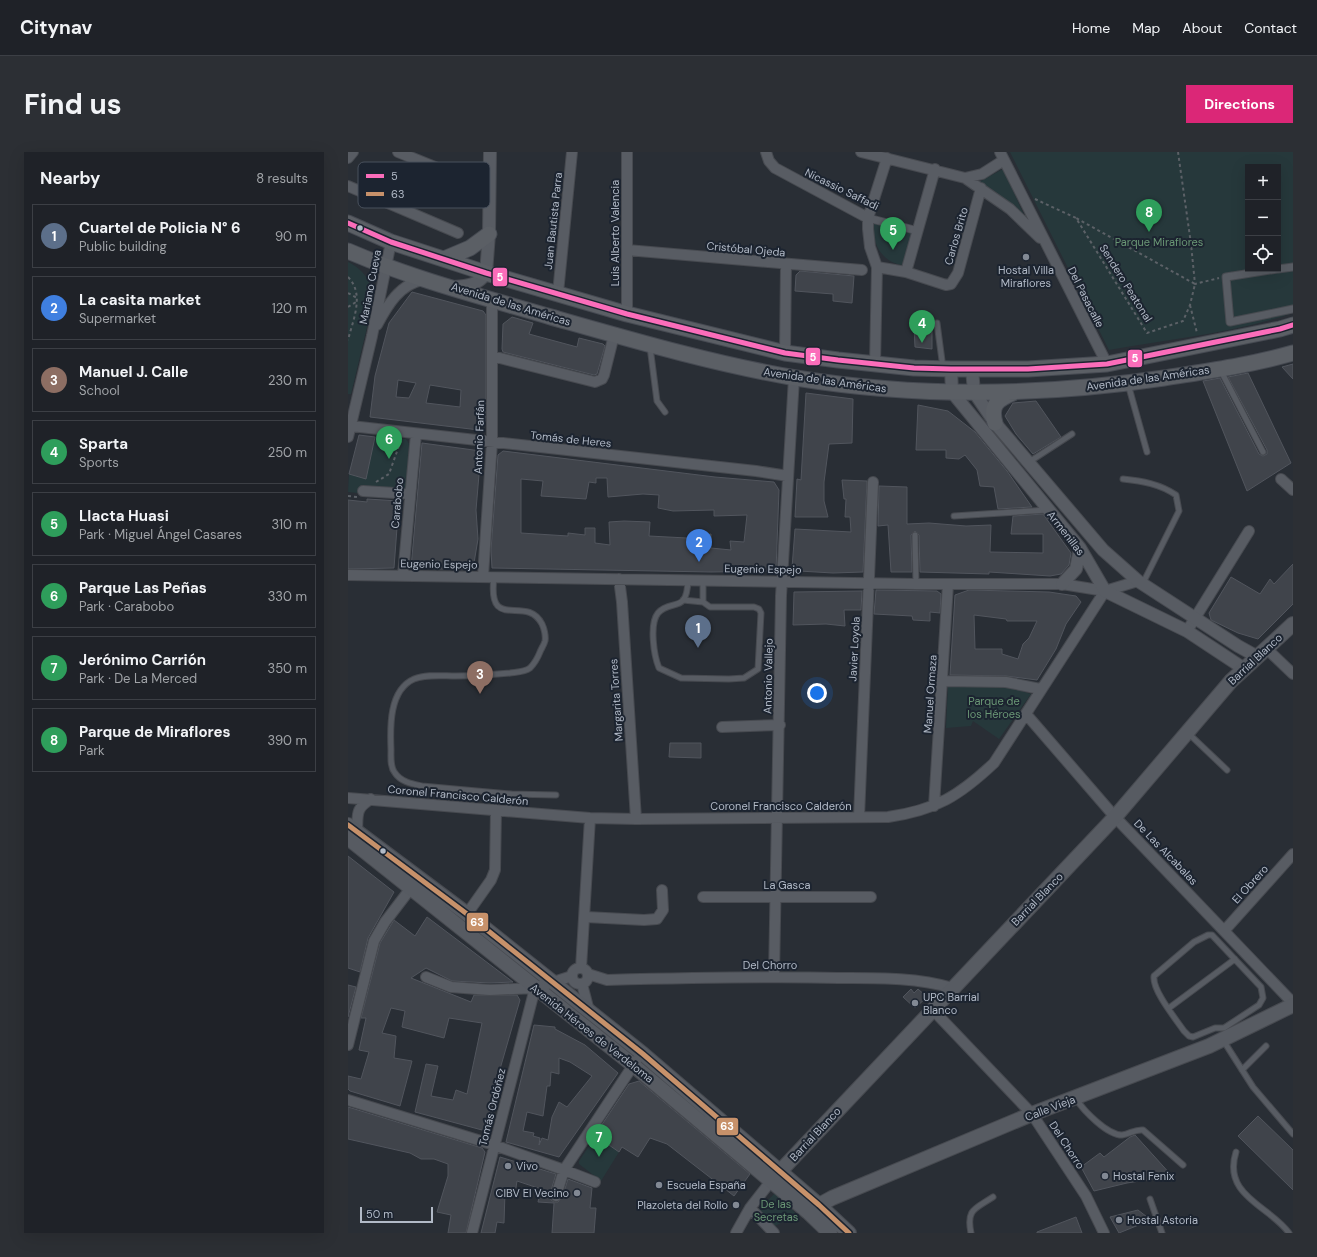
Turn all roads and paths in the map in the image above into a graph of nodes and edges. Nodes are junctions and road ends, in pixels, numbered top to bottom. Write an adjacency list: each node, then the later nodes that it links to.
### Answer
1 (353, 152): 10 (street)
2 (398, 152): 12 (street)
3 (490, 152): 13 (street)
4 (572, 152): 48 (street, Juan Bautista Parra)
5 (627, 152): 30 (street, Luis Alberto Valencia)
6 (766, 152): 22 (street, Nicassio Saffadi)
7 (861, 152): 11 (street, Del Pasacalle)
8 (1178, 152): 45 (path, Sendero Peatonal)
9 (1002, 156): 15 (street, Del Pasacalle); 29 (street, Del Pasacalle)
10 (348, 158)
11 (887, 158): 14 (street, Del Pasacalle); 22 (street)
12 (423, 162)
13 (490, 162)
14 (935, 169): 15 (street, Del Pasacalle); 25 (street)
15 (965, 178): 17 (street, Del Pasacalle)
16 (348, 186): 18 (street)
17 (981, 188): 29 (street, Del Pasacalle); 39 (street, Carlos Brito)
18 (358, 190)
19 (1035, 199): 23 (path, Sendero Peatonal)
20 (399, 208): 26 (street)
21 (489, 208): 27 (street)
22 (868, 218): 25 (street, Nicassio Saffadi); 36 (street)
23 (1076, 218): 45 (path, Sendero Peatonal); 52 (path, Sendero Peatonal)
24 (348, 223): 28 (main road, Avenida de las Américas)
25 (918, 231): 39 (street)
26 (458, 233)
27 (489, 234): 32 (main road); 41 (street)
28 (391, 242): 32 (main road, Avenida de las Américas); 35 (street, Mariano Cueva)
29 (1044, 242): 68 (street, Del Pasacalle)
30 (627, 250): 33 (street, Cristóbal Ojeda); 56 (street, Luis Alberto Valencia)
31 (348, 251): 35 (main road, Avenida de las Américas)
32 (444, 259): 41 (main road, Avenida de las Américas)
33 (786, 264): 38 (street, Cristóbal Ojeda); 64 (street)
34 (1293, 266): 37 (street)
35 (385, 267): 44 (main road, Avenida de las Américas); 60 (street, Mariano Cueva)
36 (877, 267): 39 (street); 67 (street)
37 (1281, 268)
38 (862, 270)
39 (906, 272)
40 (1258, 272): 43 (street)
41 (486, 273): 46 (street); 48 (main road, Avenida de las Américas)
42 (348, 277): 49 (path)
43 (1226, 277): 45 (path); 54 (street)
44 (428, 280): 46 (main road, Avenida de las Américas); 60 (street, Mariano Cueva)
45 (1195, 284): 52 (path, Sendero Peatonal)
46 (454, 287): 50 (main road, Avenida de las Américas)
47 (348, 293): 49 (path)
48 (558, 293): 56 (main road, Avenida de las Américas)
49 (357, 298): 51 (path)
50 (492, 299): 59 (main road, Avenida de las Américas); 66 (street, Antonio Farfán)
51 (356, 302): 53 (path); 55 (path)
52 (1190, 304): 63 (path)
53 (349, 306): 55 (path)
54 (1293, 309)
55 (355, 312): 61 (path)
56 (627, 314): 64 (main road, Avenida de las Américas)
57 (937, 323): 70 (lane)
58 (1293, 325): 63 (main road, Avenida de las Américas)
59 (614, 335): 62 (main road, Avenida de las Américas); 66 (street)
60 (372, 336): 79 (street, Mariano Cueva)
61 (348, 340)
62 (649, 344): 72 (main road, Avenida de las Américas); 77 (lane)
63 (1200, 346): 68 (main road, Avenida de las Américas)
64 (785, 353): 67 (main road, Avenida de las Américas)
65 (1293, 353): 69 (main road, Avenida de las Américas)
66 (492, 356): 83 (street, Antonio Farfán)
67 (875, 364): 70 (main road, Avenida de las Américas)
68 (1106, 364): 71 (main road, Avenida de las Américas)
69 (1219, 368): 73 (main road, Avenida de las Américas); 85 (lane)
70 (947, 369): 71 (main road, Avenida de las Américas); 74 (street)
71 (972, 369): 75 (street, Armenillas)
72 (794, 378): 74 (main road, Avenida de las Américas); 87 (street, Antonio Vallejo)
73 (1128, 383): 76 (main road, Avenida de las Américas); 84 (lane)
74 (952, 392): 75 (main road, Avenida de las Américas); 95 (street, Armenillas)
75 (974, 392): 76 (main road, Avenida de las Américas); 78 (street, Armenillas)
76 (1014, 392): 78 (main road)
77 (665, 412)
78 (995, 423): 86 (street, Armenillas)
79 (351, 426): 80 (street, Tomás de Heres); 82 (street, Mariano Cueva)
80 (416, 434): 83 (street, Tomás de Heres); 92 (path); 93 (street, Carabobo)
81 (1072, 434): 86 (lane)
82 (348, 437)
83 (492, 442): 87 (street, Tomás de Heres); 102 (street, Antonio Farfán)
84 (1147, 452)
85 (1263, 452)
86 (1028, 463): 108 (street, Armenillas)
87 (788, 476): 107 (street, Antonio Vallejo)
88 (1123, 479): 108 (lane)
89 (1281, 479): 91 (street)
90 (873, 482): 109 (street, Javier Loyola)
91 (1293, 490)
92 (363, 491): 93 (street); 94 (path)
93 (410, 494): 101 (street, Carabobo)
94 (348, 496)
95 (1048, 510): 96 (lane); 99 (street, Armenillas)
96 (954, 516)
97 (1248, 531): 116 (street)
98 (915, 535): 110 (lane)
99 (1080, 548): 112 (street); 113 (street, Armenillas)
100 (348, 575): 101 (street, Eugenio Espejo)
101 (403, 575): 102 (street, Eugenio Espejo)
102 (483, 576): 103 (street, Eugenio Espejo)
103 (494, 576): 104 (street, Eugenio Espejo); 129 (lane)
104 (619, 579): 105 (street, Eugenio Espejo); 140 (street, Margarita Torres)
105 (688, 580): 106 (street, Eugenio Espejo); 114 (lane)
106 (703, 580): 107 (street, Eugenio Espejo); 115 (lane)
107 (783, 581): 109 (street, Eugenio Espejo); 125 (street, Antonio Vallejo)
108 (1140, 582): 113 (street); 116 (street, Armenillas)
109 (869, 583): 110 (street, Eugenio Espejo); 137 (street, Javier Loyola)
110 (916, 584): 111 (street, Eugenio Espejo)
111 (948, 584): 112 (street, Eugenio Espejo); 122 (street, Manuel Ormaza)
112 (1062, 584): 113 (street, Eugenio Espejo)
113 (1105, 591): 118 (street); 123 (street, Coronel Francisco Calderón)
114 (683, 600): 115 (lane); 115 (lane)
115 (703, 602)
116 (1195, 617): 118 (street); 119 (street, Armenillas)
117 (1293, 624): 119 (main road, Barrial Blanco)
118 (1187, 631): 120 (street)
119 (1262, 653): 120 (main road, Barrial Blanco); 121 (street, Armenillas)
120 (1243, 668): 127 (main road, Barrial Blanco)
121 (1293, 674)
122 (943, 681): 123 (street); 133 (street, Manuel Ormaza)
123 (1040, 688): 124 (street, Coronel Francisco Calderón)
124 (1026, 714): 133 (street, Coronel Francisco Calderón); 138 (street, De Las Alcabalas)
125 (780, 725): 126 (street); 136 (street, Antonio Vallejo)
126 (722, 727)
127 (1188, 732): 128 (lane); 138 (main road, Barrial Blanco)
128 (1227, 770)
129 (511, 794): 130 (lane); 135 (lane)
130 (556, 795)
131 (348, 798): 132 (street, Coronel Francisco Calderón)
132 (371, 799): 134 (street, Coronel Francisco Calderón); 141 (street)
133 (934, 806): 137 (street, Coronel Francisco Calderón)
134 (496, 810): 135 (street, Coronel Francisco Calderón); 148 (street)
135 (508, 811): 139 (street, Coronel Francisco Calderón)
136 (777, 817): 137 (street, Coronel Francisco Calderón); 140 (street, Coronel Francisco Calderón); 145 (street, Antonio Vallejo)
137 (859, 817)
138 (1116, 817): 150 (street, De Las Alcabalas); 159 (main road, Barrial Blanco)
139 (590, 818): 140 (street, Coronel Francisco Calderón); 149 (street)
140 (636, 819)
141 (351, 832): 143 (main road, Avenida Héroes de Verdeloma); 148 (main road, Avenida Héroes de Verdeloma)
142 (1293, 854): 150 (street, El Obrero)
143 (411, 888): 158 (main road, Avenida Héroes de Verdeloma); 165 (street)
144 (662, 890): 149 (street)
145 (777, 896): 146 (street, La Gasca); 147 (street, La Gasca); 154 (street, Antonio Vallejo)
146 (703, 897)
147 (871, 897)
148 (467, 914): 156 (main road, Avenida Héroes de Verdeloma)
149 (586, 917): 152 (street)
150 (1224, 931): 160 (street, De Las Alcabalas)
151 (1235, 960): 161 (lane); 161 (lane); 164 (lane)
152 (585, 971): 153 (street); 154 (street, Del Chorro); 157 (street)
153 (572, 976): 156 (street); 157 (street)
154 (774, 976): 159 (street, Del Chorro)
155 (426, 977): 158 (street)
156 (550, 981): 158 (street); 163 (main road, Avenida Héroes de Verdeloma)
157 (582, 984): 163 (street)
158 (535, 988): 168 (main road, Avenida Héroes de Verdeloma); 174 (street, Tomás Ordóñez)
159 (952, 988): 162 (main road, Barrial Blanco)
160 (1293, 1004): 164 (main road, Calle Vieja)
161 (1169, 1008): 164 (lane)
162 (932, 1009): 172 (street, Del Chorro); 178 (main road, Barrial Blanco)
163 (589, 1011): 167 (main road, Avenida Héroes de Verdeloma)
164 (1225, 1035): 169 (lane); 170 (main road, Calle Vieja)
165 (348, 1045)
166 (1266, 1046): 169 (lane)
167 (643, 1054): 168 (street); 178 (main road, Avenida Héroes de Verdeloma)
168 (633, 1065): 177 (street); 178 (main road, Avenida Héroes de Verdeloma)
169 (1242, 1070): 173 (lane)
170 (1076, 1098): 172 (main road, Calle Vieja); 176 (lane)
171 (348, 1100): 174 (street)
172 (1032, 1114): 184 (main road, Calle Vieja); 191 (street, Del Chorro)
173 (1293, 1134)
174 (494, 1145): 177 (street); 185 (street, Tomás Ordóñez)
175 (1236, 1152): 193 (lane)
176 (1183, 1165)
177 (564, 1170): 179 (street); 180 (street)
178 (776, 1176): 183 (street); 184 (main road, Avenida Héroes de Verdeloma)
179 (595, 1182)
180 (556, 1196)
181 (993, 1198): 190 (lane)
182 (1150, 1199): 192 (lane)
183 (750, 1208): 186 (street); 187 (street)
184 (814, 1208): 188 (main road, Avenida Héroes de Verdeloma); 189 (main road, Avenida Héroes de Verdeloma)
185 (472, 1233)
186 (736, 1233)
187 (774, 1233)
188 (830, 1233)
189 (849, 1233)
190 (971, 1233)
191 (1104, 1233)
192 (1162, 1233)
193 (1289, 1233)

